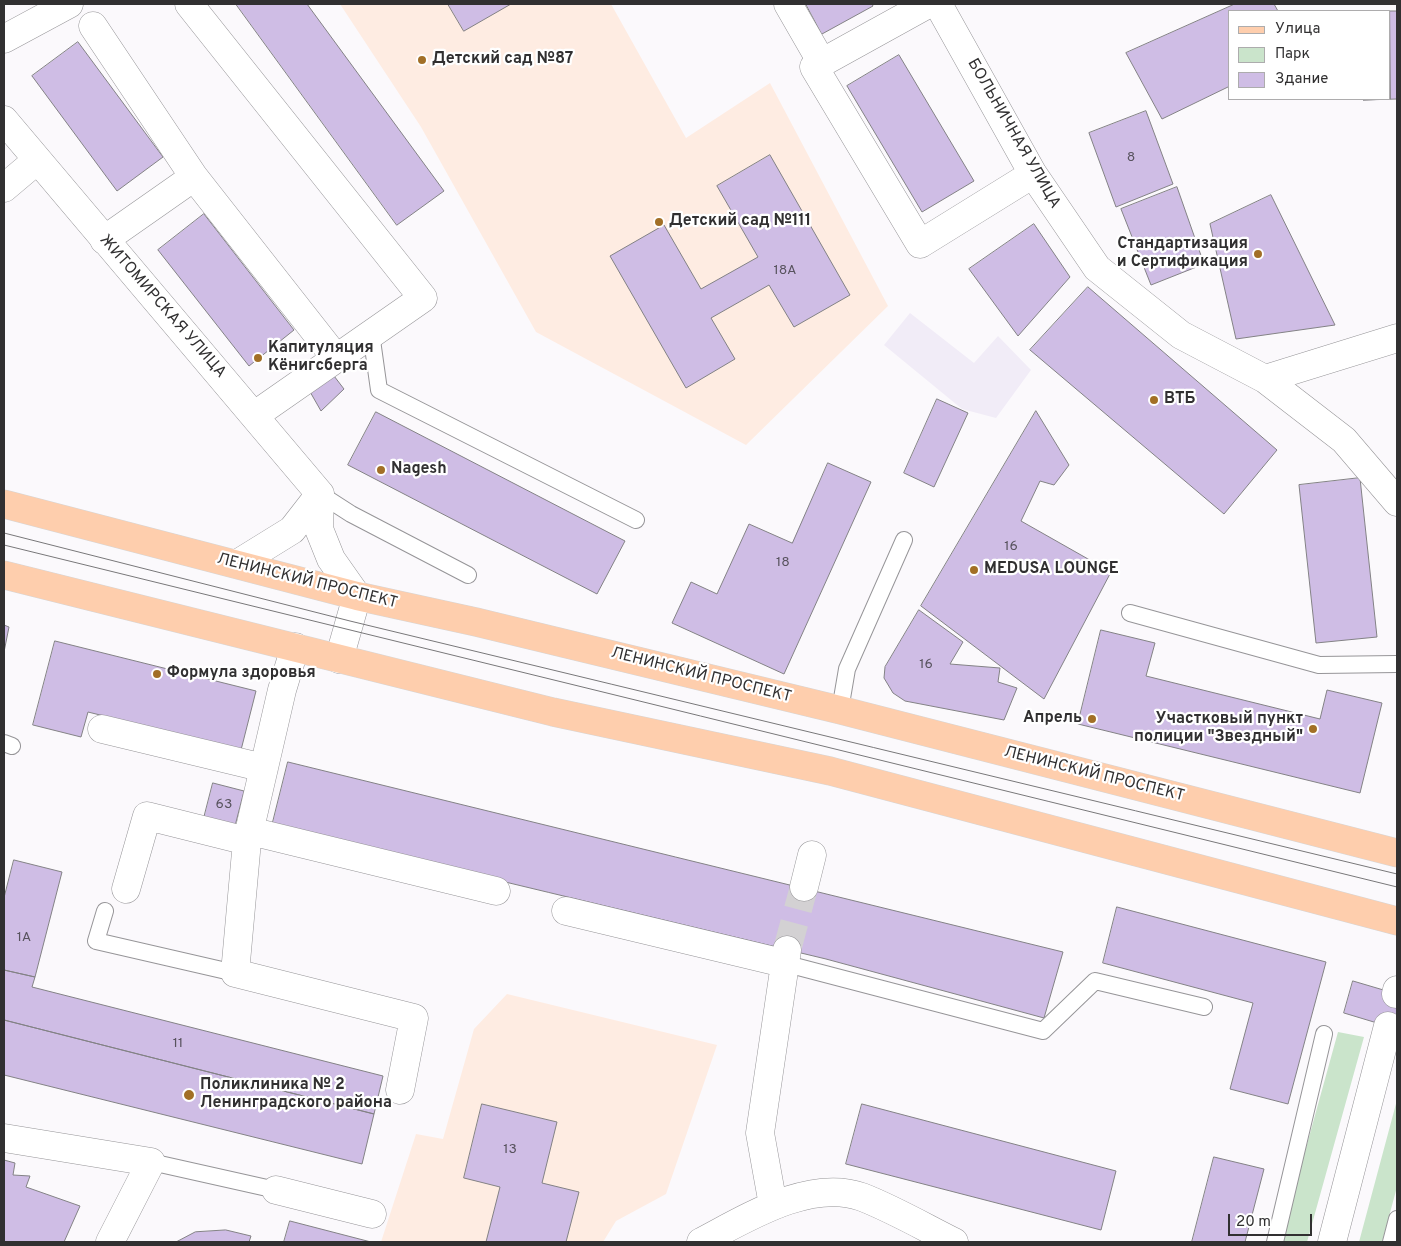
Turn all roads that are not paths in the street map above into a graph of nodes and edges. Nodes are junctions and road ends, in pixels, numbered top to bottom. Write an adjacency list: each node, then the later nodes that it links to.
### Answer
1 (69, 4): 6 (street)
2 (189, 4): 14 (street)
3 (788, 4): 7 (street)
4 (942, 6): 7 (street); 10 (street, БОЛЬНИЧНАЯ УЛИЦА)
5 (93, 26): 11 (street)
6 (4, 39)
7 (822, 63): 10 (street)
8 (4, 120): 9 (street, ЖИТОМИРСКАЯ УЛИЦА)
9 (36, 161): 12 (street); 13 (street, ЖИТОМИРСКАЯ УЛИЦА)
10 (1033, 174): 17 (street, БОЛЬНИЧНАЯ УЛИЦА)
11 (194, 177): 13 (street); 16 (street)
12 (4, 188)
13 (104, 240): 18 (street, ЖИТОМИРСКАЯ УЛИЦА)
14 (371, 333): 16 (street); 22 (lane)
15 (1397, 338): 17 (street)
16 (336, 358): 18 (street)
17 (1265, 379): 20 (street, БОЛЬНИЧНАЯ УЛИЦА)
18 (255, 415): 19 (street, ЖИТОМИРСКАЯ УЛИЦА)
19 (320, 494): 24 (street); 26 (lane); 27 (street)
20 (1397, 502)
21 (4, 504): 24 (main road, ЛЕНИНСКИЙ ПРОСПЕКТ)
22 (636, 520)
23 (904, 540): 32 (lane)
24 (237, 564): 27 (main road, ЛЕНИНСКИЙ ПРОСПЕКТ)
25 (4, 575): 29 (main road)
26 (468, 575)
27 (357, 596): 30 (street); 32 (main road, ЛЕНИНСКИЙ ПРОСПЕКТ)
28 (1130, 613): 31 (lane)
29 (295, 647): 30 (main road); 34 (street)
30 (338, 659): 43 (main road)
31 (1397, 664)
32 (840, 710): 36 (main road, ЛЕНИНСКИЙ ПРОСПЕКТ)
33 (102, 729): 34 (street)
34 (264, 768): 35 (street)
35 (248, 836): 39 (street); 40 (street); 45 (street)
36 (1397, 853)
37 (812, 855): 38 (street)
38 (804, 887)
39 (126, 889)
40 (496, 891)
41 (104, 911): 45 (lane)
42 (566, 911): 44 (street)
43 (1397, 921)
44 (785, 956): 46 (lane); 53 (street)
45 (235, 973): 49 (street)
46 (1204, 1008)
47 (1388, 1026): 60 (street)
48 (1324, 1034): 59 (lane)
49 (400, 1090)
50 (4, 1138): 51 (street)
51 (151, 1162): 52 (lane); 56 (street)
52 (276, 1190): 54 (street)
53 (773, 1205): 57 (street); 58 (street)
54 (372, 1214)
55 (1397, 1218): 61 (lane)
56 (110, 1242)
57 (701, 1242)
58 (954, 1242)
59 (1275, 1242)
60 (1332, 1242)
61 (1391, 1242)

